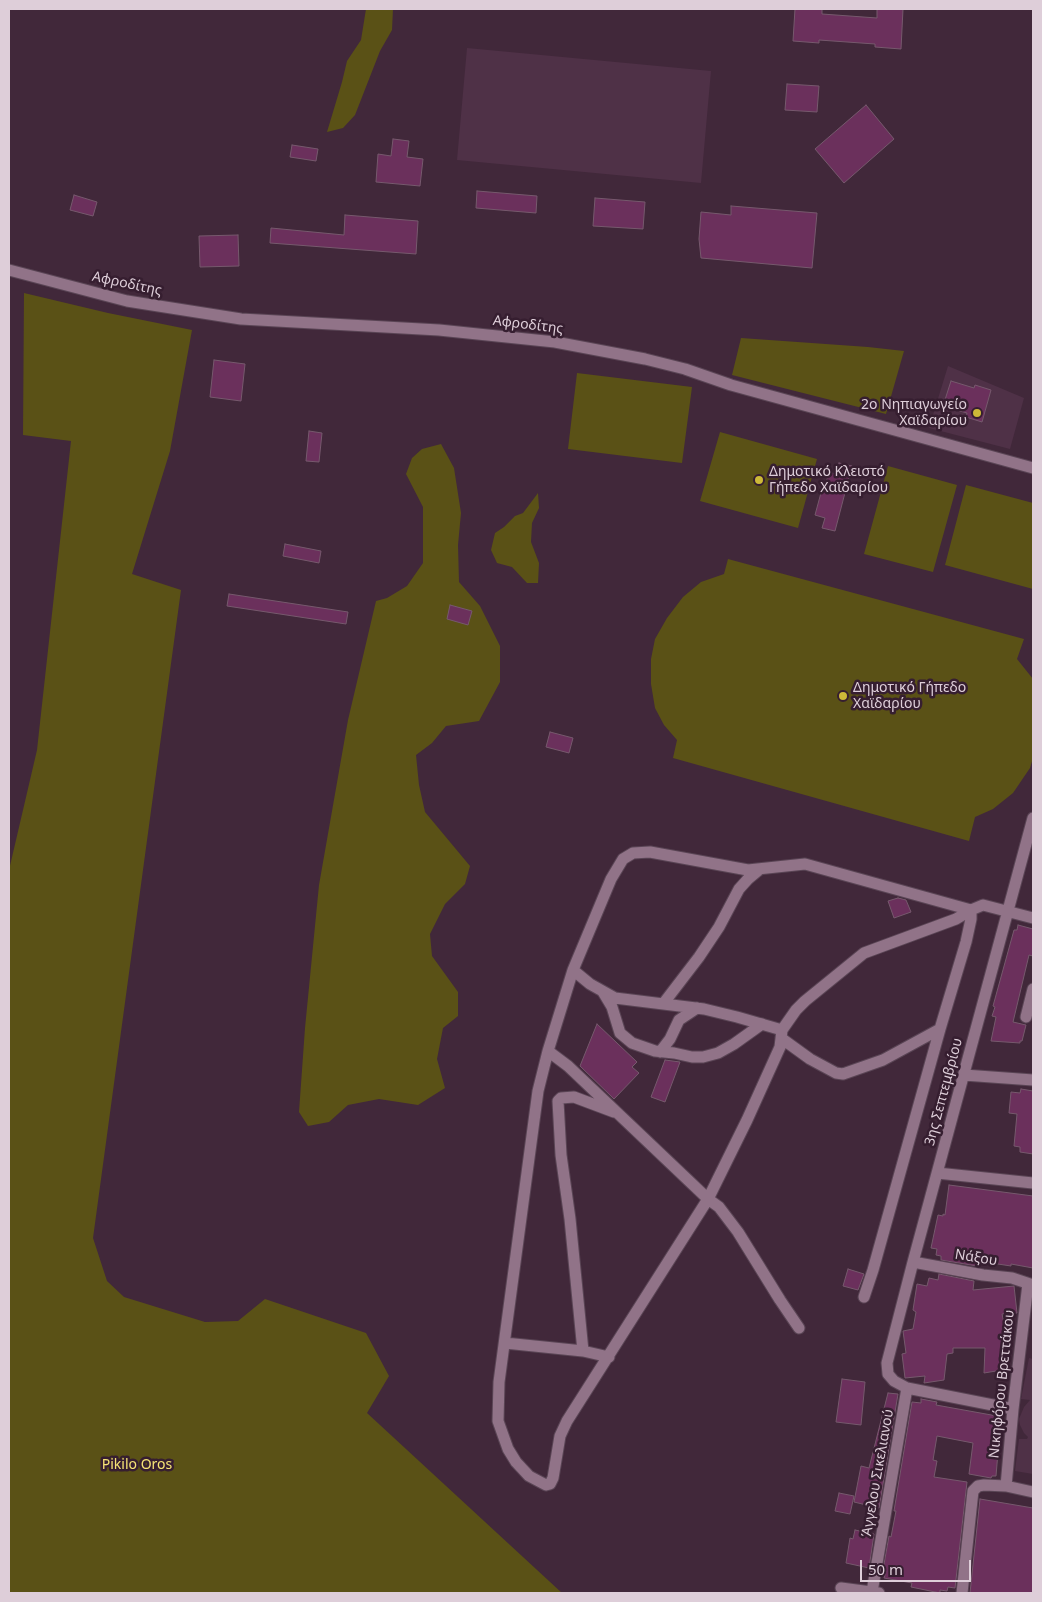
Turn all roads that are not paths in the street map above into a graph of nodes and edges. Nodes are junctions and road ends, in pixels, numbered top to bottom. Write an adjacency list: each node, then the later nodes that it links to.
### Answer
1 (9, 270): 2 (street, Αφροδίτης)
2 (1033, 468)
3 (1033, 818): 4 (street, 3ης Σεπτεμβρίου)
4 (1031, 831): 7 (street, 3ης Σεπτεμβρίου)
5 (760, 869): 6 (street); 9 (street); 12 (street)
6 (970, 910): 7 (street); 16 (street); 17 (street)
7 (1008, 912): 8 (street); 20 (street, 3ης Σεπτεμβρίου)
8 (1033, 918)
9 (573, 970): 11 (street); 18 (street)
10 (1033, 989): 14 (street)
11 (603, 992): 12 (street); 19 (street)
12 (663, 1004): 13 (street)
13 (697, 1008): 15 (street); 19 (street)
14 (1026, 1016)
15 (762, 1024): 17 (street); 19 (street)
16 (940, 1029): 17 (street); 28 (street)
17 (782, 1034): 25 (street)
18 (548, 1051): 22 (street); 30 (street)
19 (660, 1052)
20 (964, 1076): 21 (street); 23 (street, 3ης Σεπτεμβρίου)
21 (1033, 1080)
22 (620, 1114): 25 (street); 31 (street)
23 (937, 1172): 24 (street); 26 (street, 3ης Σεπτεμβρίου)
24 (1033, 1182)
25 (708, 1199): 29 (street); 32 (street)
26 (913, 1262): 27 (street, Νάξου); 33 (street, 3ης Σεπτεμβρίου)
27 (1030, 1285): 34 (street, Νικηφόρου Βρεττάκου)
28 (864, 1297)
29 (799, 1328)
30 (505, 1344): 31 (street); 32 (street)
31 (583, 1351): 32 (street)
32 (609, 1357)
33 (907, 1388): 34 (street); 38 (street, Άγγελου Σικελιανού)
34 (1013, 1409): 35 (street, Νικηφόρου Βρεττάκου)
35 (1006, 1486): 36 (street); 39 (street)
36 (1033, 1492)
37 (841, 1588): 38 (street)
38 (876, 1593)
39 (962, 1593)

